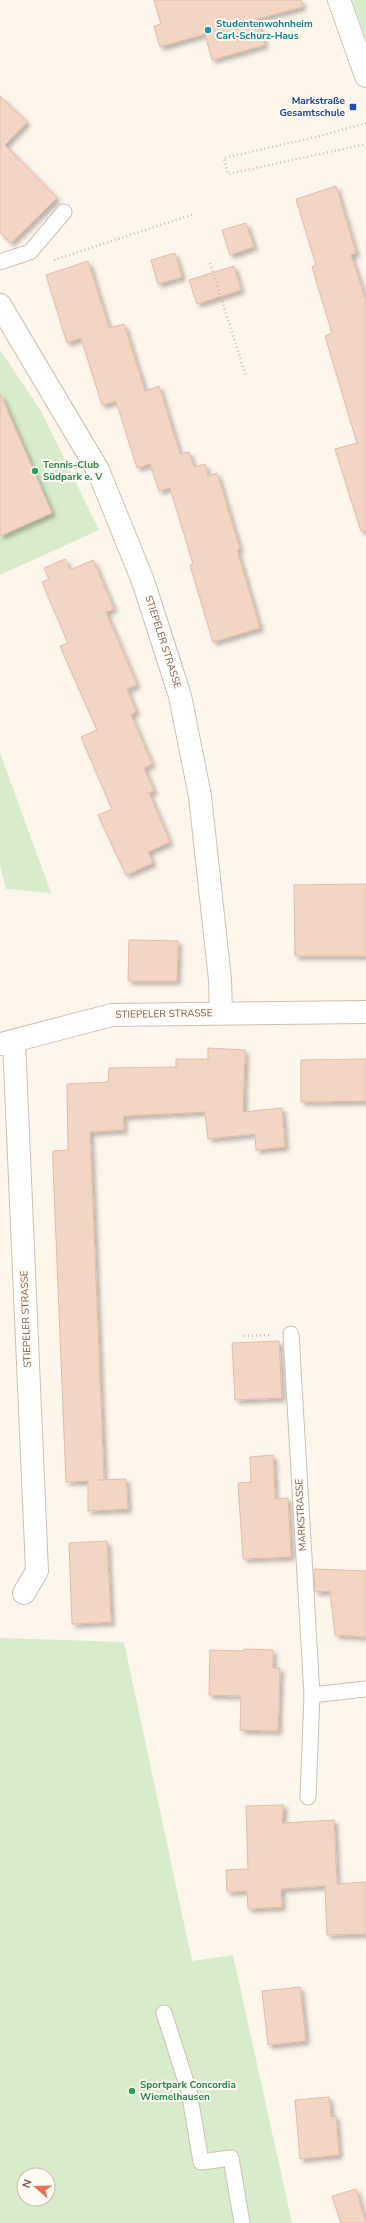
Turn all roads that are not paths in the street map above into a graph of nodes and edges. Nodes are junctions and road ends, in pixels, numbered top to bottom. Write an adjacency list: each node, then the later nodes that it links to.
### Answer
1 (339, 0): 2 (street)
2 (366, 76)
3 (64, 212): 4 (lane)
4 (0, 262)
5 (0, 305): 7 (street, STIEPELER STRASSE)
6 (366, 1012): 7 (street, STIEPELER STRASSE)
7 (221, 1013): 8 (street, STIEPELER STRASSE)
8 (7, 1042): 10 (street, STIEPELER STRASSE)
9 (291, 1334): 12 (lane, MARKSTRASSE)
10 (24, 1593)
11 (366, 1689): 12 (lane)
12 (312, 1695): 13 (lane, MARKSTRASSE)
13 (308, 1797)
14 (164, 2013): 15 (lane)
15 (242, 2223)

